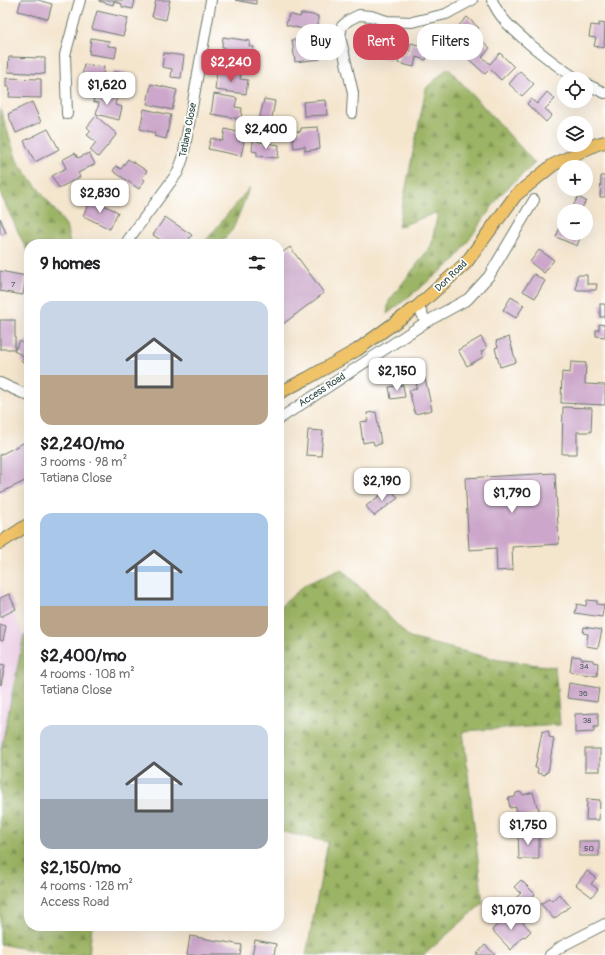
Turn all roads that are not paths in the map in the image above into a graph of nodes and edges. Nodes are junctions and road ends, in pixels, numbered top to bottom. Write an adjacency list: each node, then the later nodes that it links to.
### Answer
1 (80, 0): 9 (street)
2 (211, 0): 12 (street, Tatiana Close)
3 (472, 0): 8 (street)
4 (492, 0): 5 (street)
5 (565, 72)
6 (593, 87): 7 (street)
7 (605, 93)
8 (352, 113)
9 (67, 114)
10 (605, 142): 13 (main road, Don Road)
11 (534, 200): 14 (street, Access Road)
12 (129, 239)
13 (418, 306): 14 (street); 16 (main road, Don Road)
14 (426, 322): 18 (street, Access Road)
15 (0, 383): 17 (street)
16 (284, 390)
17 (24, 394)
18 (284, 416)
19 (24, 527): 20 (main road)
20 (0, 543)
21 (605, 924): 22 (street)
22 (550, 955)

